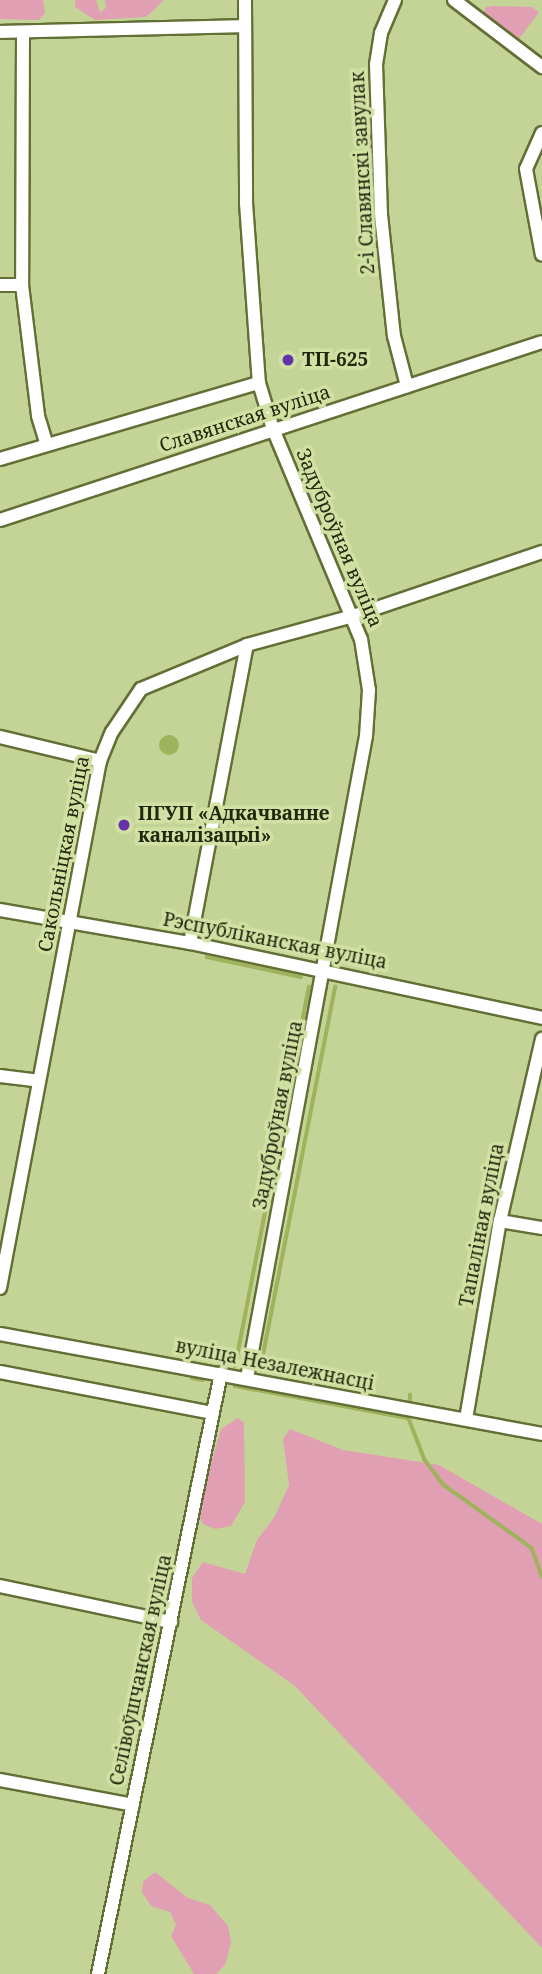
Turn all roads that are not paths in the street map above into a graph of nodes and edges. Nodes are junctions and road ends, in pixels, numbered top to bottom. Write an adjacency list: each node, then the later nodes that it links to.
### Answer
1 (245, 0): 4 (street, Задуброўная вуліца)
2 (395, 0): 14 (street, 2-і Славянскі завулак)
3 (454, 0): 7 (street)
4 (243, 26): 6 (street); 13 (street, Задуброўная вуліца)
5 (0, 32): 6 (street)
6 (23, 33): 11 (street)
7 (542, 67)
8 (542, 133): 9 (street)
9 (542, 255)
10 (0, 285): 11 (street)
11 (22, 285): 16 (street)
12 (542, 342): 14 (street, Славянская вуліца)
13 (259, 383): 15 (street, Задуброўная вуліца); 16 (street, Славянская вуліца)
14 (407, 386): 15 (street, Славянская вуліца)
15 (273, 429): 18 (street, Славянская вуліца); 20 (street, Задуброўная вуліца)
16 (47, 445): 17 (street, Славянская вуліца)
17 (0, 459)
18 (0, 520)
19 (542, 552): 20 (street, Сакольніцкая вуліца)
20 (353, 615): 21 (street, Сакольніцкая вуліца); 27 (street, Задуброўная вуліца)
21 (247, 645): 23 (street, Сакольніцкая вуліца); 26 (street)
22 (0, 737): 23 (street)
23 (100, 761): 25 (street, Сакольніцкая вуліца)
24 (0, 910): 25 (street, Рэспубліканская вуліца)
25 (71, 922): 26 (street, Рэспубліканская вуліца); 31 (street, Сакольніцкая вуліца)
26 (190, 943): 27 (street, Рэспубліканская вуліца)
27 (325, 970): 28 (street, Рэспубліканская вуліца); 38 (street, Задуброўная вуліца)
28 (542, 1018)
29 (542, 1039): 32 (street, Тапаліная вуліца)
30 (0, 1076): 31 (street)
31 (38, 1081): 34 (street, Сакольніцкая вуліца)
32 (500, 1221): 33 (street); 40 (street, Тапаліная вуліца)
33 (542, 1228)
34 (0, 1288)
35 (0, 1334): 37 (street, вуліца Незалежнасці)
36 (0, 1373): 39 (street)
37 (221, 1373): 38 (street, вуліца Незалежнасці); 39 (street, Селівоўшчанская вуліца)
38 (247, 1378): 40 (street, вуліца Незалежнасці)
39 (213, 1413): 43 (street, Селівоўшчанская вуліца)
40 (466, 1419): 41 (street, вуліца Незалежнасці)
41 (542, 1434)
42 (0, 1586): 43 (street)
43 (171, 1622): 45 (street, Селівоўшчанская вуліца)
44 (0, 1780): 45 (street)
45 (133, 1805): 46 (street, Селівоўшчанская вуліца)
46 (98, 1974)

